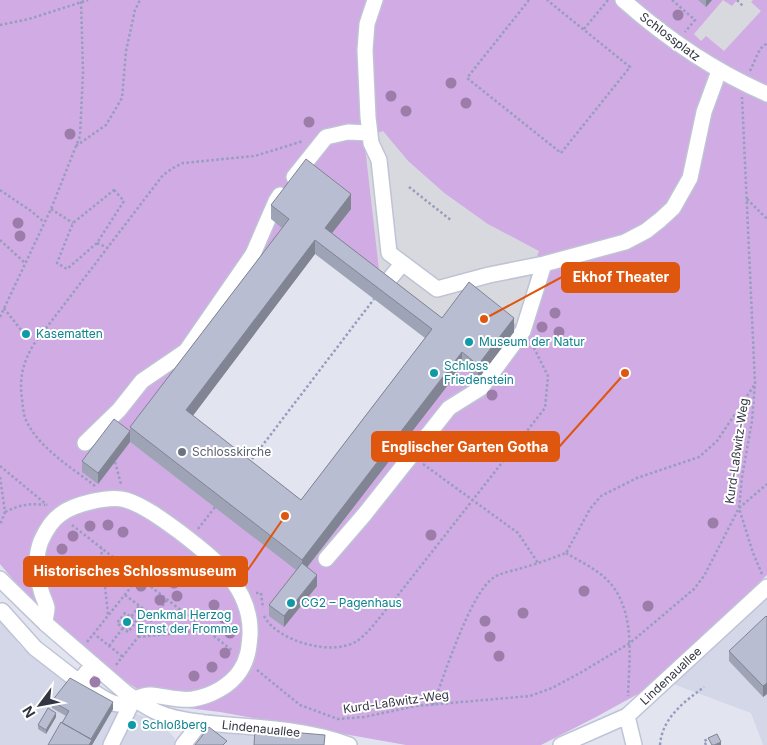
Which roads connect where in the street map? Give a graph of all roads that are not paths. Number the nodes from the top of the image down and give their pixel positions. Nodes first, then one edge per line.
1 (375, 0) edge
2 (623, 0) edge
3 (719, 71) junction
4 (767, 94) edge
5 (369, 132) junction
6 (402, 264) junction
7 (544, 264) junction
8 (383, 287) edge
9 (85, 443) dead end
10 (326, 559) dead end
11 (0, 579) edge
12 (765, 582) edge
13 (2, 612) dead end
14 (45, 623) junction
15 (93, 664) junction
16 (79, 682) junction
17 (134, 698) junction
18 (628, 716) junction
19 (201, 722) junction
20 (340, 743) edge
21 (111, 745) edge
22 (183, 745) edge
23 (562, 745) edge
24 (634, 745) edge

1 - 5 street
2 - 3 street, Schlossplatz
3 - 4 street, Schlossplatz
3 - 7 street
5 - 6 street
5 - 9 street
6 - 7 street
6 - 8 street
7 - 10 street
11 - 14 street, Lindenauallee
12 - 18 street, Lindenauallee
13 - 16 street
14 - 15 street, Lindenauallee
14 - 17 street
15 - 16 street
15 - 17 street, Lindenauallee
16 - 17 street
17 - 19 street, Lindenauallee
17 - 21 street
18 - 23 street, Lindenauallee
18 - 24 street
19 - 20 street, Lindenauallee
19 - 22 street

